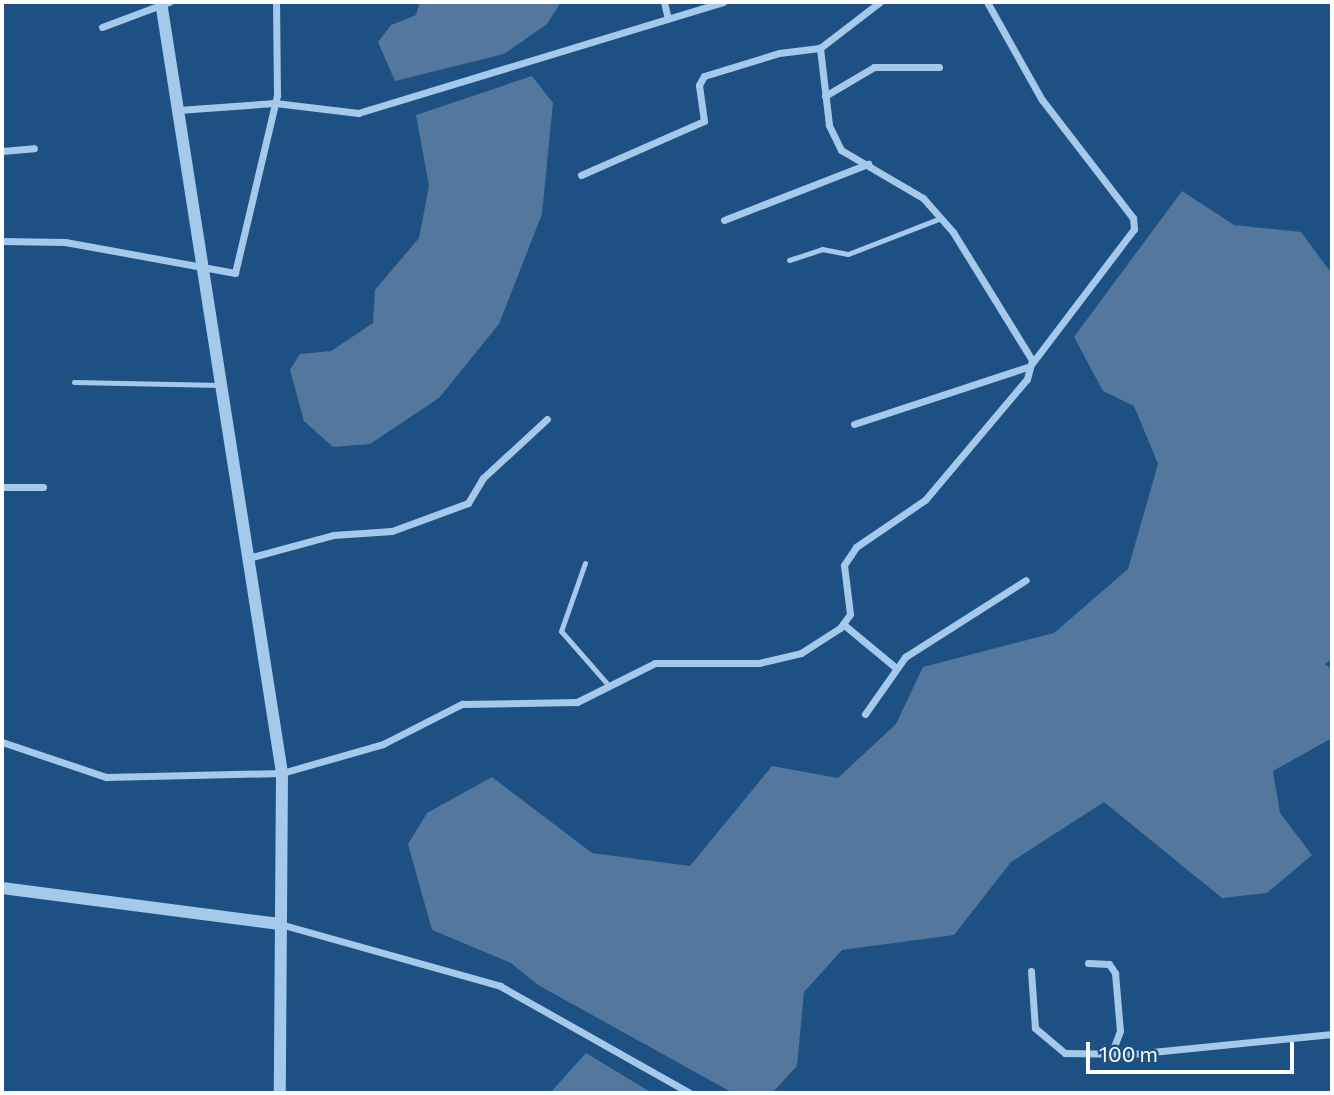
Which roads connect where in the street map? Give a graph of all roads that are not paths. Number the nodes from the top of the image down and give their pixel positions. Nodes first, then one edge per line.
1 (276, 2) edge
2 (664, 2) edge
3 (723, 2) edge
4 (880, 2) edge
5 (987, 2) edge
6 (164, 3) edge
7 (668, 19) junction
8 (103, 27) dead end
9 (820, 48) junction
10 (939, 67) dead end
11 (825, 96) junction
12 (275, 103) junction
13 (178, 110) junction
14 (34, 148) dead end
15 (2, 151) edge
16 (868, 164) junction
17 (581, 175) dead end
18 (941, 218) junction
19 (724, 220) dead end
20 (2, 241) edge
21 (789, 260) dead end
22 (203, 267) junction
23 (1030, 366) junction
24 (74, 382) dead end
25 (222, 385) junction
26 (547, 419) dead end
27 (855, 424) dead end
28 (2, 487) edge
29 (43, 487) dead end
30 (248, 558) junction
31 (585, 563) dead end
32 (1026, 580) dead end
33 (843, 624) junction
34 (895, 667) junction
35 (610, 687) junction
36 (865, 714) dead end
37 (2, 742) edge
38 (282, 773) junction
39 (2, 888) edge
40 (280, 924) junction
41 (1088, 963) dead end
42 (1031, 971) dead end
43 (1332, 1034) edge
44 (1111, 1055) junction
45 (280, 1093) edge
46 (690, 1093) edge

1 - 12 street
2 - 7 street
3 - 7 street
4 - 9 street
5 - 23 street
6 - 8 street
6 - 13 street
7 - 12 street
9 - 11 street
9 - 17 street
10 - 11 street
11 - 16 street
12 - 13 street
12 - 22 street
13 - 22 street
14 - 15 street
16 - 18 street
16 - 19 street
18 - 21 lane
18 - 23 street
20 - 22 street
22 - 25 street
23 - 27 street
23 - 33 street
24 - 25 lane
25 - 30 street
26 - 30 street
28 - 29 street
30 - 38 street
31 - 35 lane
32 - 34 street
33 - 34 street
33 - 35 street
34 - 36 street
35 - 38 street
37 - 38 street
38 - 40 street
39 - 40 street
40 - 45 street
40 - 46 street
41 - 44 street
42 - 44 street
43 - 44 street

